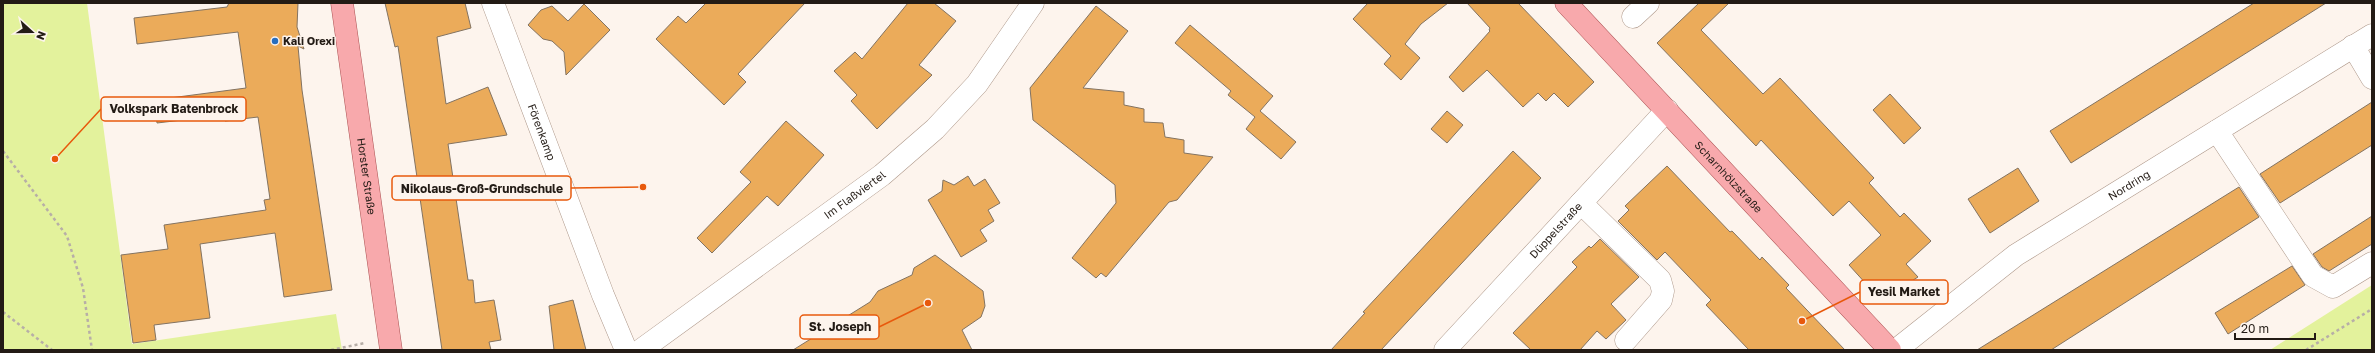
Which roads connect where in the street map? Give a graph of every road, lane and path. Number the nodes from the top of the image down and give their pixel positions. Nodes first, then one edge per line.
1 (342, 3) edge
2 (493, 3) edge
3 (1034, 3) edge
4 (1566, 3) edge
5 (2372, 35) edge
6 (2353, 46) junction
7 (2372, 78) edge
8 (1667, 110) junction
9 (2217, 131) junction
10 (3, 151) edge
11 (1581, 203) junction
12 (2372, 263) edge
13 (2372, 309) edge
14 (3, 312) edge
15 (1626, 340) dead end
16 (390, 344) edge
17 (52, 350) edge
18 (92, 350) edge
19 (331, 350) edge
20 (626, 350) edge
21 (641, 350) edge
22 (1444, 350) edge
23 (1890, 350) edge
24 (1896, 350) edge
25 (2306, 350) edge

1 - 16 main road, Horster Straße
2 - 20 street, Förenkamp
3 - 21 street, Im Flaßviertel
4 - 8 main road, Scharnhölzstraße
5 - 6 street, Nordring
6 - 7 street
6 - 9 street, Nordring
8 - 11 street, Düppelstraße
8 - 23 main road, Scharnhölzstraße
9 - 12 street
9 - 24 street, Nordring
10 - 18 path
11 - 15 street
11 - 22 street, Düppelstraße
13 - 25 path
14 - 17 path
16 - 19 path

